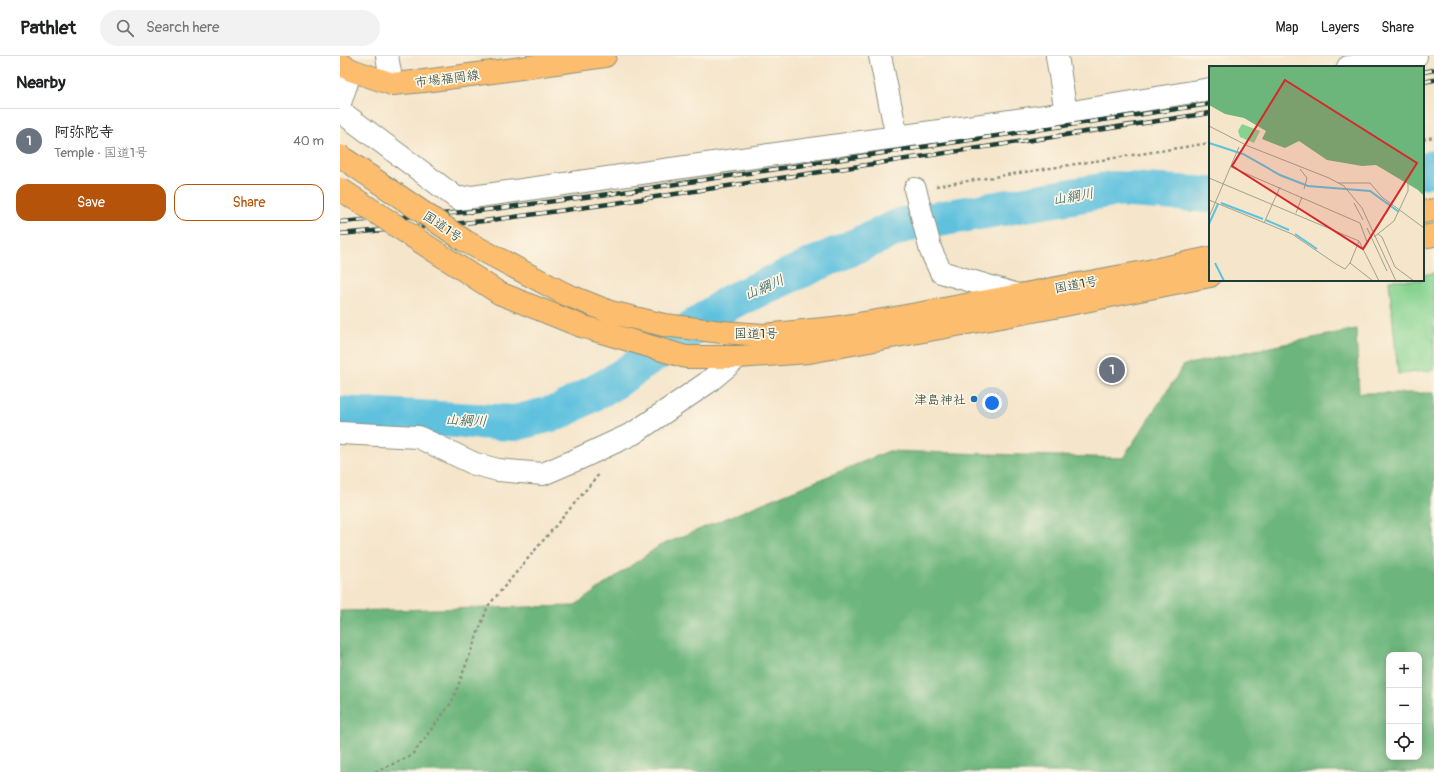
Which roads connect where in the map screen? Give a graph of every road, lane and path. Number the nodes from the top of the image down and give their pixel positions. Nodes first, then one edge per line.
1 (387, 56) edge
2 (605, 56) edge
3 (880, 56) edge
4 (1057, 56) edge
5 (1416, 56) edge
6 (1354, 66) edge
7 (346, 67) edge
8 (392, 84) junction
9 (1209, 89) edge
10 (340, 103) edge
11 (340, 111) edge
12 (1066, 113) junction
13 (897, 137) junction
14 (1434, 137) edge
15 (1424, 139) edge
16 (1209, 143) edge
17 (340, 156) edge
18 (340, 189) edge
19 (915, 189) joint
20 (1434, 210) edge
21 (1424, 212) edge
22 (1434, 235) edge
23 (1424, 236) edge
24 (1209, 258) edge
25 (1209, 276) edge
26 (1018, 295) junction
27 (738, 357) junction
28 (340, 433) edge
29 (604, 469) dead end
30 (375, 772) edge

1 - 8 street
2 - 8 main road, 市場福岡線
3 - 13 street
4 - 12 street
5 - 6 street
7 - 8 main road, 市場福岡線
7 - 10 street
9 - 12 street
11 - 13 street
12 - 13 street
14 - 15 path
16 - 19 path
17 - 26 main road, 国道1号, bridge
18 - 27 main road, 国道1号, bridge
19 - 26 street
20 - 21 main road
22 - 23 main road
24 - 26 main road, 国道1号
25 - 27 main road, 国道1号
27 - 28 street
29 - 30 path

